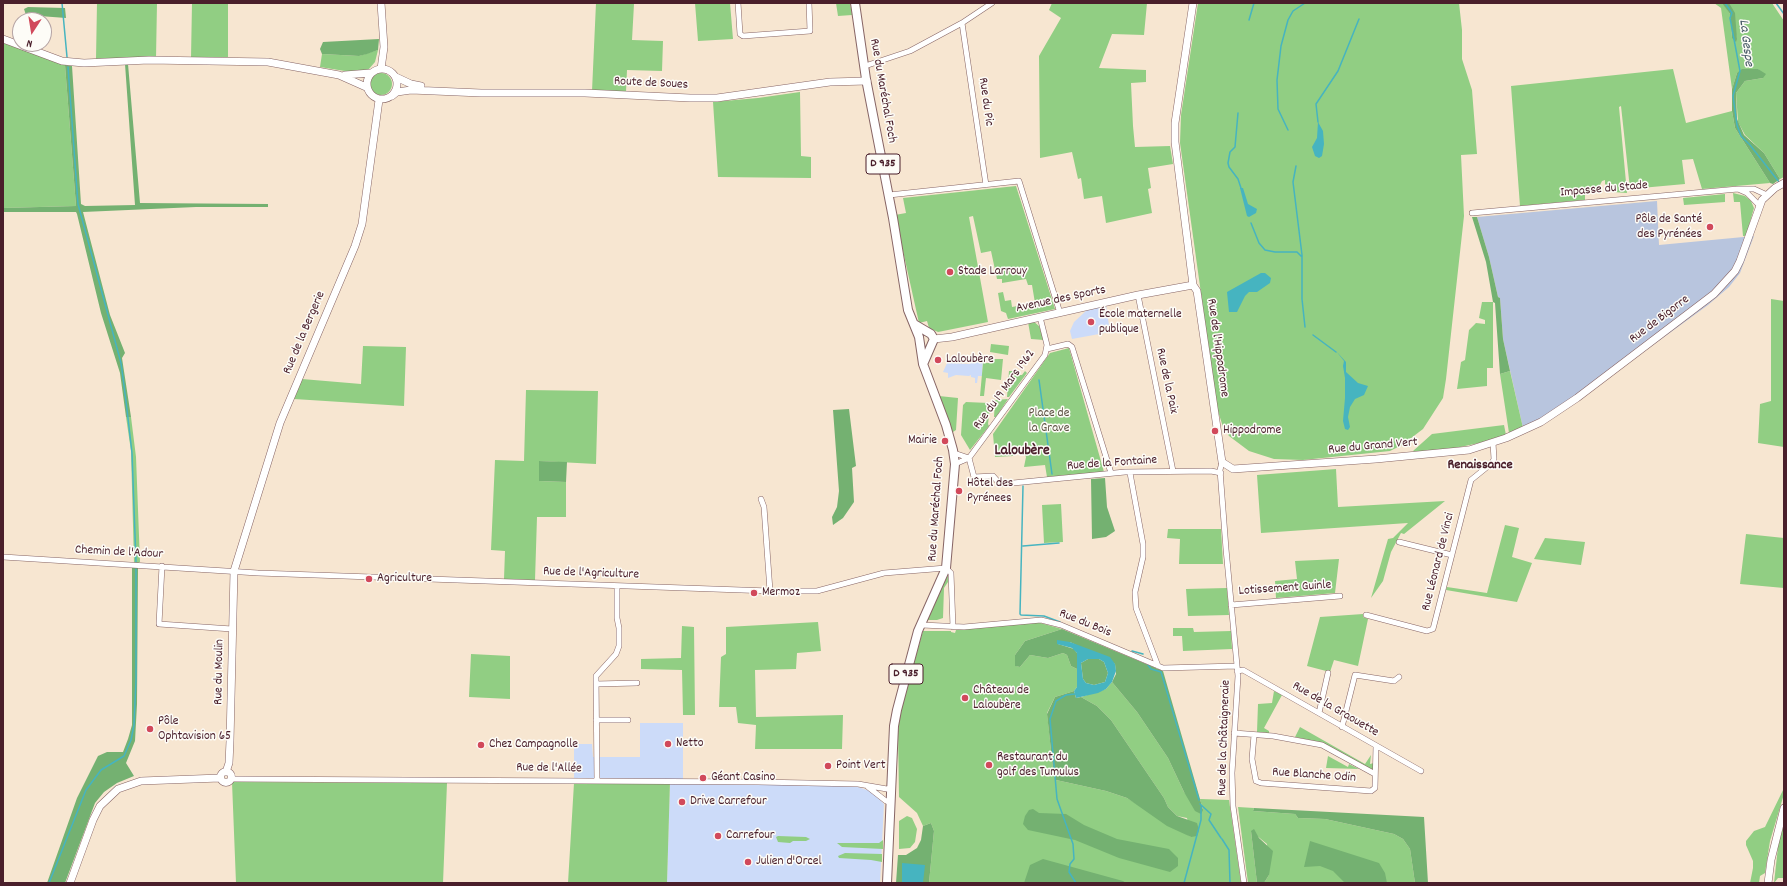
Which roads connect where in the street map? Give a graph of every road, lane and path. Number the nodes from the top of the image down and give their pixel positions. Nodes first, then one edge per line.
1 (381, 3) edge
2 (738, 3) edge
3 (809, 3) edge
4 (855, 3) edge
5 (992, 3) edge
6 (1193, 3) edge
7 (962, 23) junction
8 (3, 39) edge
9 (865, 66) junction
10 (381, 69) junction
11 (370, 74) junction
12 (339, 75) junction
13 (396, 77) junction
14 (867, 81) junction
15 (366, 87) junction
16 (433, 90) junction
17 (392, 96) junction
18 (380, 100) junction
19 (1784, 183) edge
20 (986, 185) junction
21 (1738, 189) junction
22 (1767, 194) junction
23 (889, 195) junction
24 (1759, 205) junction
25 (1472, 214) dead end
26 (1193, 285) junction
27 (1138, 295) junction
28 (1060, 313) junction
29 (1040, 317) junction
30 (922, 338) junction
31 (932, 342) junction
32 (1047, 349) junction
33 (923, 364) junction
34 (1517, 433) joint
35 (1493, 443) junction
36 (954, 454) junction
37 (969, 458) junction
38 (1222, 462) junction
39 (955, 464) junction
40 (1228, 468) junction
41 (1173, 471) junction
42 (1111, 473) junction
43 (1130, 473) junction
44 (1221, 473) junction
45 (761, 499) dead end
46 (1399, 542) dead end
47 (1452, 555) junction
48 (3, 557) edge
49 (162, 566) junction
50 (946, 568) junction
51 (234, 571) junction
52 (617, 586) junction
53 (770, 591) junction
54 (1340, 596) dead end
55 (1231, 605) junction
56 (1366, 615) dead end
57 (922, 625) junction
58 (953, 627) junction
59 (232, 629) junction
60 (1158, 666) junction
61 (1237, 668) junction
62 (1328, 673) dead end
63 (1399, 677) dead end
64 (637, 683) dead end
65 (596, 684) junction
66 (1319, 713) junction
67 (596, 720) junction
68 (628, 720) dead end
69 (1342, 727) junction
70 (1234, 733) junction
71 (1254, 734) junction
72 (1376, 746) junction
73 (1421, 771) dead end
74 (226, 772) junction
75 (1375, 774) junction
76 (220, 778) junction
77 (231, 779) junction
78 (597, 781) junction
79 (866, 785) junction
80 (892, 787) junction
81 (879, 788) junction
82 (891, 800) junction
83 (1784, 808) edge
84 (70, 883) edge
85 (887, 883) edge
86 (1244, 883) edge
87 (1768, 883) edge

1 - 10 main road
2 - 3 street
4 - 9 main road, Rue du Maréchal Foch / D 935
5 - 7 street
6 - 26 main road, Rue de l'Hippodrome
7 - 9 street
7 - 20 street, Rue du Pic
8 - 12 main road
9 - 14 main road, Rue du Maréchal Foch / D 935
10 - 11 main road
10 - 13 main road
11 - 12 main road
11 - 15 main road
12 - 15 main road
13 - 16 main road, Route de Soues
13 - 17 main road
14 - 16 main road, Route de Soues
14 - 23 main road, Rue du Maréchal Foch / D 935
15 - 18 main road
16 - 17 main road, Route de Soues
17 - 18 main road
18 - 51 main road, Rue de la Bergerie
19 - 22 main road, Rue de Bigorre
20 - 23 street
20 - 28 street
21 - 22 street, Impasse du Stade
21 - 24 street
21 - 25 street, Impasse du Stade
22 - 24 main road, Rue de Bigorre
23 - 30 main road, Rue du Maréchal Foch / D 935
24 - 34 main road, Rue de Bigorre
26 - 27 main road, Avenue des Sports
26 - 38 main road, Rue de l'Hippodrome
27 - 28 main road, Avenue des Sports
27 - 41 street, Rue de la Paix
28 - 29 main road, Avenue des Sports
29 - 31 main road, Avenue des Sports
29 - 32 street, Rue du 19 Mars 1962
30 - 31 main road, Rue du Maréchal Foch
30 - 31 main road
30 - 33 main road, Rue du Maréchal Foch
31 - 33 main road
32 - 37 street, Rue du 19 Mars 1962
32 - 42 street
33 - 36 main road, Rue du Maréchal Foch / D 935
34 - 35 main road, Rue du Grand Vert
35 - 40 main road, Rue du Grand Vert
35 - 47 street, Rue Léonard de Vinci
36 - 37 street
36 - 39 main road, Rue du Maréchal Foch / D 935
37 - 39 street
37 - 42 street, Rue de la Fontaine
38 - 40 main road
38 - 44 street, Rue de l'Hippodrome
39 - 50 main road, Rue du Maréchal Foch / D 935
40 - 44 street
41 - 43 street, Rue de la Fontaine
41 - 44 street, Rue de la Fontaine
42 - 43 street, Rue de la Fontaine
43 - 60 street
44 - 55 street, Rue de l'Hippodrome
45 - 53 street
46 - 47 street
47 - 56 street, Rue Léonard de Vinci
48 - 49 street, Chemin de l'Adour
49 - 51 street, Chemin de l'Adour
49 - 59 street
50 - 53 street, Rue de l'Agriculture
50 - 57 main road, Rue du Maréchal Foch / D 935
50 - 58 street
51 - 52 street, Rue de l'Agriculture
51 - 59 main road, Rue du Moulin
52 - 53 street, Rue de l'Agriculture
52 - 65 street
54 - 55 street, Lotissement Guinle
55 - 61 street, Rue de l'Hippodrome
57 - 58 street, Rue du Bois
57 - 80 main road, Rue du Maréchal Foch / D 935
58 - 60 street, Rue du Bois
59 - 74 main road, Rue du Moulin
60 - 61 street, Rue du Bois
61 - 66 street, Rue de la Graouette
61 - 70 street, Rue de la Châtaigneraie
62 - 66 street
63 - 69 street
64 - 65 street
65 - 67 street
66 - 69 street, Rue de la Graouette
67 - 68 street
67 - 78 street
69 - 72 street, Rue de la Graouette
70 - 71 street
70 - 86 street, Rue de la Châtaigneraie
71 - 75 street
71 - 75 street, Rue Blanche Odin
72 - 73 street, Rue de la Graouette
72 - 75 street, Rue Blanche Odin
74 - 76 main road
74 - 77 main road
76 - 77 main road
76 - 84 main road
77 - 78 street, Rue de l'Allée
78 - 79 street, Rue de l'Allée
79 - 81 street, Rue de l'Allée
79 - 82 street
80 - 81 street, Rue de l'Allée
80 - 82 main road, Rue du Maréchal Foch / D 935
81 - 82 street, Rue de l'Allée
82 - 85 main road, D 935
83 - 87 main road

